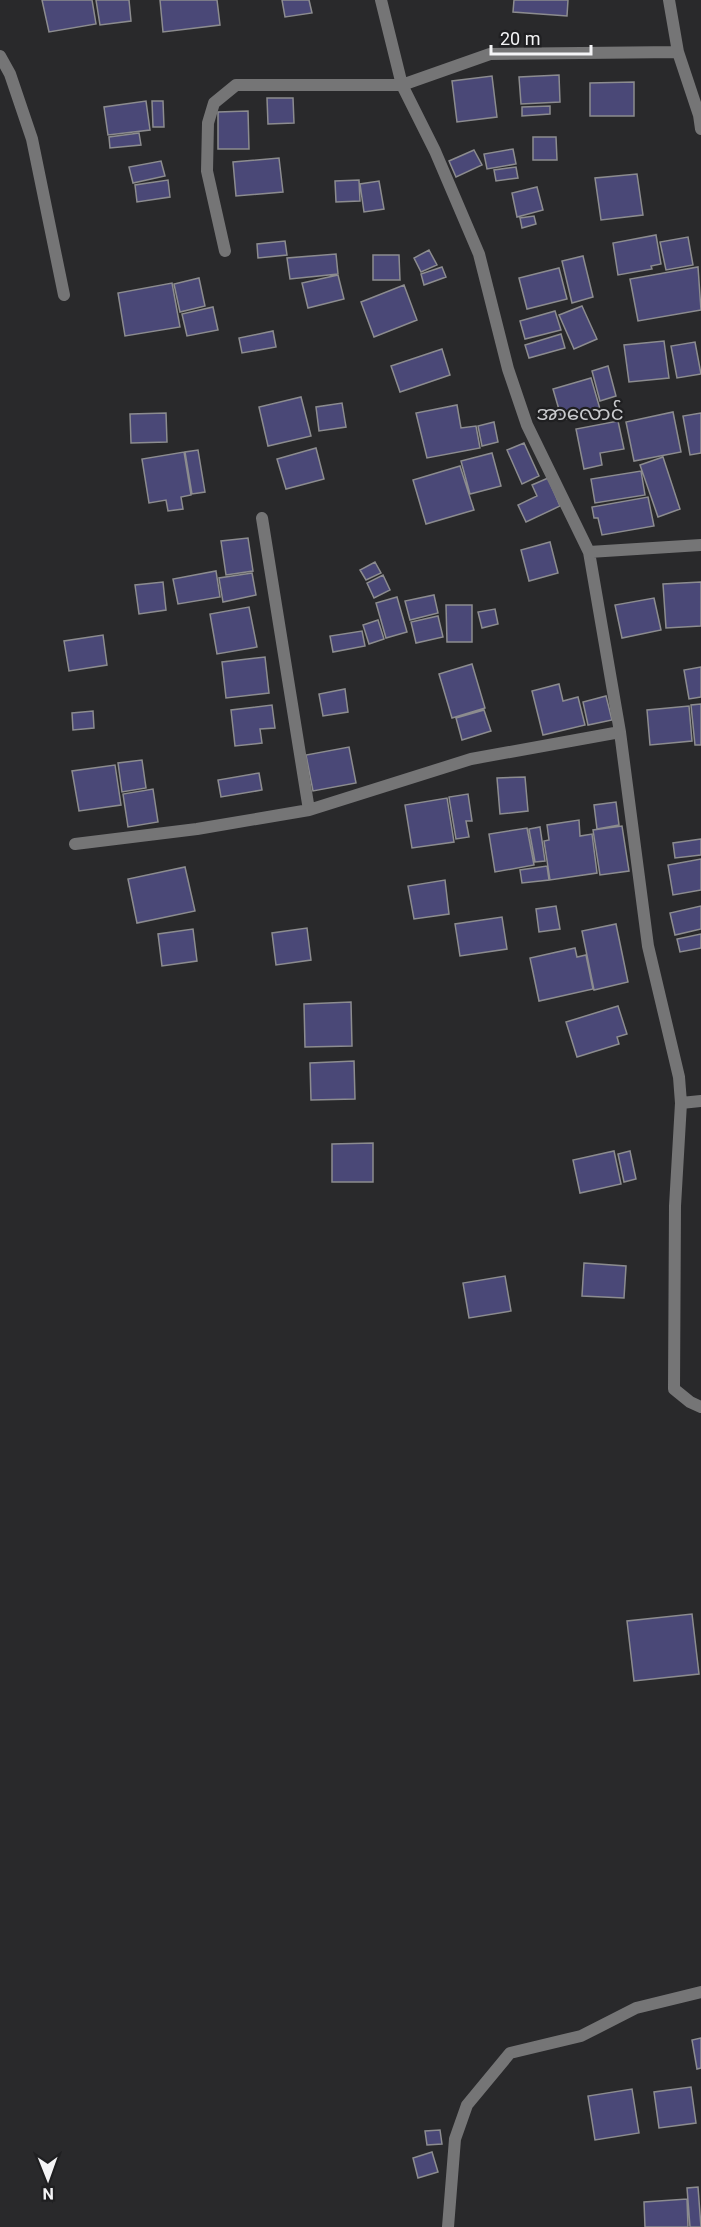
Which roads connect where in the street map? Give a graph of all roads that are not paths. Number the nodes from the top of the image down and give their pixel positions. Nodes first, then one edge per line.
1 (381, 0) edge
2 (669, 0) edge
3 (678, 51) junction
4 (0, 56) edge
5 (402, 85) junction
6 (701, 129) edge
7 (225, 250) dead end
8 (64, 295) dead end
9 (262, 518) dead end
10 (701, 545) edge
11 (588, 552) junction
12 (620, 732) junction
13 (309, 810) junction
14 (75, 844) dead end
15 (701, 1101) edge
16 (681, 1103) junction
17 (701, 1407) edge
18 (701, 1992) edge
19 (448, 2227) edge

1 - 5 street
2 - 3 street
3 - 5 street
3 - 6 street
4 - 8 street
5 - 7 street
5 - 11 street
9 - 13 street
10 - 11 street
11 - 12 street
12 - 13 street
12 - 16 street
13 - 14 street
15 - 16 street
16 - 17 street
18 - 19 street

